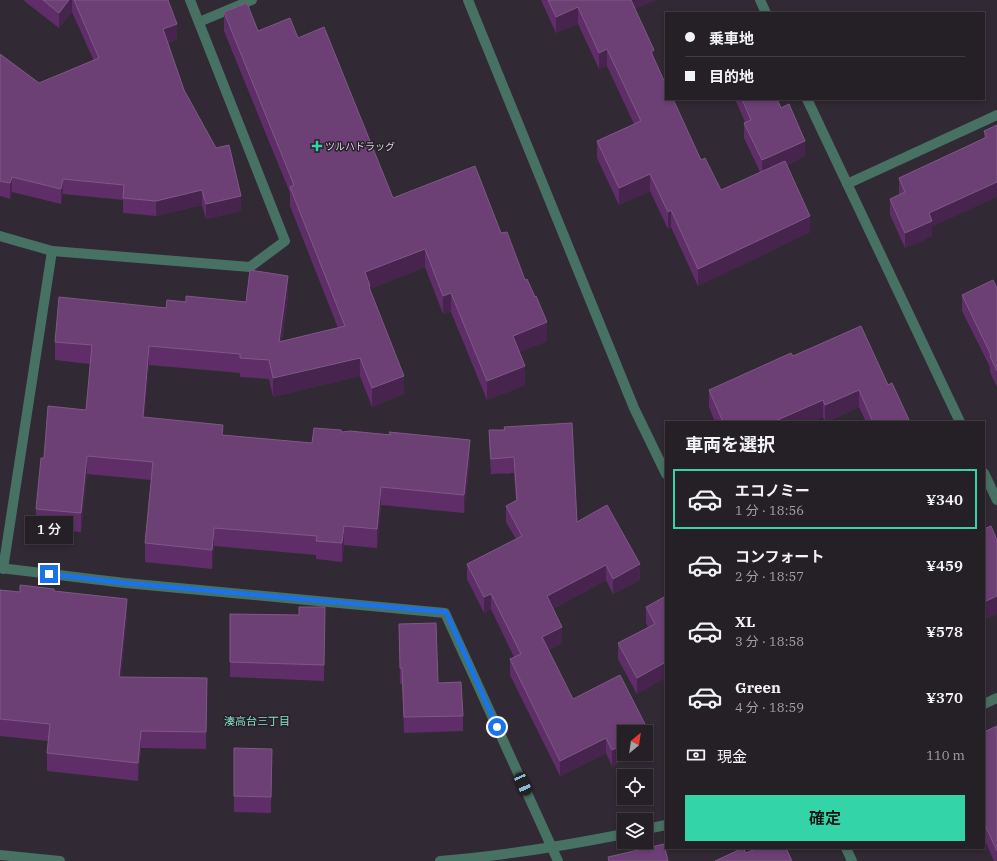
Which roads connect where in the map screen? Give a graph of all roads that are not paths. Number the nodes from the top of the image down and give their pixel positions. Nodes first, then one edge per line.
1 (190, 0) edge
2 (252, 0) edge
3 (468, 0) edge
4 (760, 0) edge
5 (766, 12) edge
6 (199, 22) junction
7 (807, 100) edge
8 (997, 116) edge
9 (847, 184) junction
10 (0, 236) edge
11 (52, 251) junction
12 (960, 421) edge
13 (665, 472) edge
14 (985, 475) edge
15 (997, 500) edge
16 (2, 569) edge
17 (997, 698) edge
18 (985, 704) edge
19 (665, 825) edge
20 (653, 828) edge
21 (617, 835) edge
22 (552, 848) junction
23 (846, 849) edge
24 (0, 855) edge
25 (60, 861) edge
26 (440, 861) edge
27 (558, 861) edge
28 (852, 861) edge

1 - 6 street
2 - 6 street
3 - 13 street
4 - 5 street
6 - 11 street
7 - 9 street
8 - 9 street
9 - 12 street
10 - 11 street
11 - 16 street
14 - 15 street
16 - 22 street
17 - 18 street
19 - 20 street
21 - 22 street
22 - 26 street
22 - 27 street
23 - 28 street
24 - 25 street

